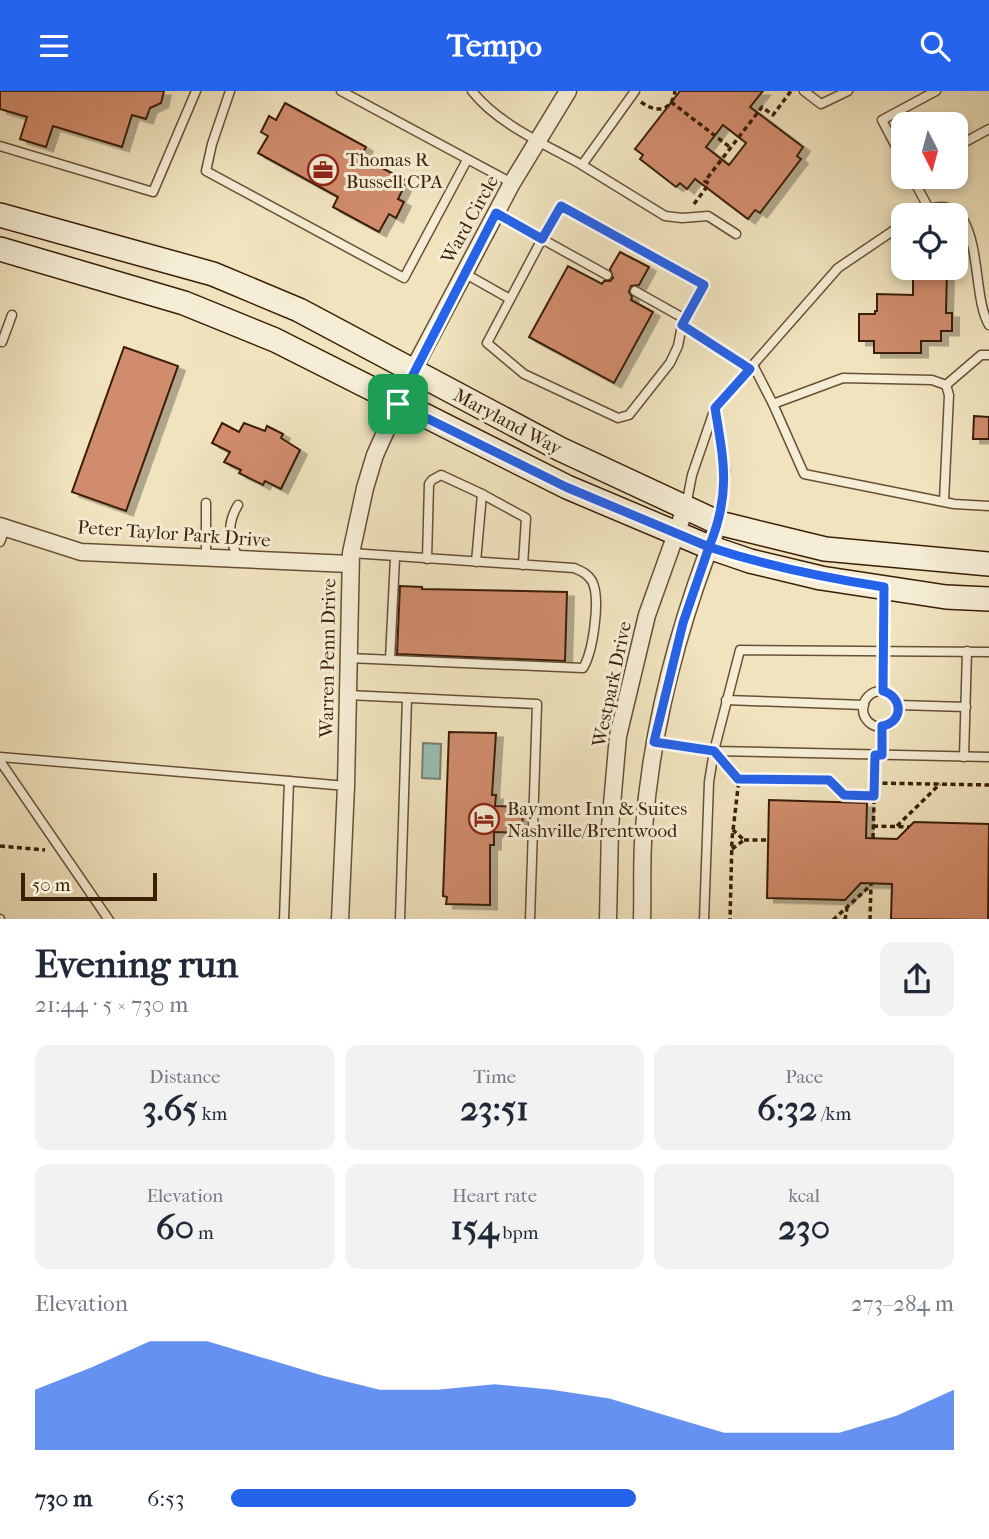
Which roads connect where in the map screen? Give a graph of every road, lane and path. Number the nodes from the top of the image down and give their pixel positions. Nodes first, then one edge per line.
1 (196, 91) edge
2 (230, 91) edge
3 (341, 91) edge
4 (472, 91) edge
5 (568, 91) edge
6 (675, 91) edge
7 (790, 91) edge
8 (804, 91) edge
9 (848, 91) edge
10 (936, 91) edge
11 (633, 93) edge
12 (671, 102) junction
13 (897, 112) edge
14 (891, 115) edge
15 (989, 129) edge
16 (891, 137) edge
17 (538, 139) junction
18 (968, 140) edge
19 (0, 146) edge
20 (731, 148) junction
21 (467, 160) junction
22 (582, 166) junction
23 (512, 184) junction
24 (496, 213) junction
25 (0, 215) edge
26 (684, 218) junction
27 (968, 226) edge
28 (891, 232) edge
29 (736, 234) dead end
30 (542, 239) junction
31 (0, 249) edge
32 (464, 273) junction
33 (607, 275) dead end
34 (635, 291) dead end
35 (510, 299) junction
36 (12, 315) dead end
37 (684, 322) junction
38 (989, 325) edge
39 (2, 342) dead end
40 (989, 355) edge
41 (751, 367) junction
42 (413, 370) junction
43 (946, 385) junction
44 (398, 404) junction
45 (773, 404) junction
46 (715, 408) junction
47 (482, 494) junction
48 (944, 501) junction
49 (206, 503) dead end
50 (238, 505) dead end
51 (686, 506) junction
52 (989, 506) edge
53 (719, 523) junction
54 (2, 532) edge
55 (677, 532) junction
56 (709, 547) junction
57 (206, 558) junction
58 (395, 558) junction
59 (239, 559) junction
60 (350, 559) junction
61 (427, 559) junction
62 (476, 562) junction
63 (989, 564) edge
64 (523, 565) junction
65 (884, 587) junction
66 (989, 599) edge
67 (883, 651) junction
68 (967, 651) junction
69 (989, 652) edge
70 (348, 658) junction
71 (390, 659) junction
72 (883, 691) junction
73 (348, 695) junction
74 (407, 698) junction
75 (726, 700) junction
76 (864, 705) junction
77 (899, 705) junction
78 (966, 707) junction
79 (882, 726) junction
80 (654, 742) junction
81 (714, 751) junction
82 (878, 755) junction
83 (964, 757) junction
84 (989, 757) edge
85 (0, 759) edge
86 (738, 779) junction
87 (289, 781) junction
88 (874, 783) junction
89 (940, 784) junction
90 (989, 785) edge
91 (346, 786) junction
92 (874, 796) junction
93 (873, 826) junction
94 (897, 826) junction
95 (909, 827) dead end
96 (733, 831) junction
97 (873, 838) dead end
98 (768, 839) dead end
99 (744, 840) junction
100 (0, 846) edge
101 (37, 849) dead end
102 (732, 849) junction
103 (847, 907) junction
104 (109, 919) edge
105 (284, 919) edge
106 (340, 919) edge
107 (400, 919) edge
108 (530, 919) edge
109 (608, 919) edge
110 (642, 919) edge
111 (704, 919) edge
112 (730, 919) edge
113 (833, 919) edge
114 (845, 919) edge
115 (870, 919) edge

1 - 19 lane
2 - 21 lane
3 - 21 lane
4 - 17 lane
5 - 17 street, Ward Circle
6 - 12 path
7 - 20 path
8 - 9 lane
10 - 13 lane
11 - 12 path
11 - 22 lane
12 - 20 path
14 - 16 lane
15 - 18 lane
17 - 22 lane
17 - 23 street, Ward Circle
20 - 26 path
21 - 23 lane
22 - 26 lane
23 - 24 street, Ward Circle
24 - 30 lane
24 - 32 street, Ward Circle
25 - 42 main road, Maryland Way
26 - 29 lane
27 - 38 lane
28 - 41 lane
30 - 33 lane
30 - 35 lane
30 - 37 lane
31 - 44 main road, Maryland Way
32 - 35 lane
32 - 42 street, Ward Circle
34 - 37 lane
35 - 37 lane
36 - 39 lane
37 - 41 lane
40 - 43 lane
41 - 45 lane
41 - 46 lane
42 - 44 main road
42 - 51 main road, Maryland Way
43 - 45 lane
43 - 48 lane
44 - 55 main road, Maryland Way
44 - 60 street, Warren Penn Drive
45 - 48 lane
46 - 51 lane
46 - 53 lane
47 - 61 lane
47 - 62 lane
47 - 64 lane
48 - 52 lane
49 - 57 lane
50 - 59 lane
51 - 53 main road, Maryland Way
51 - 55 street, Westpark Drive
53 - 56 street
53 - 63 main road, Maryland Way
54 - 57 street, Peter Taylor Park Drive
55 - 56 main road, Maryland Way
55 - 109 street, Westpark Drive
56 - 65 main road, Maryland Way
56 - 80 street
57 - 59 street, Peter Taylor Park Drive
58 - 60 lane
58 - 61 lane
58 - 71 lane
59 - 60 street, Peter Taylor Park Drive
60 - 70 street, Warren Penn Drive
61 - 62 lane
62 - 64 lane
64 - 71 lane
65 - 66 main road, Maryland Way
65 - 67 lane
67 - 68 lane
67 - 72 lane
67 - 75 lane
68 - 69 lane
68 - 78 lane
70 - 71 lane
70 - 73 street, Warren Penn Drive
72 - 76 lane
72 - 77 lane
73 - 74 lane
73 - 91 street, Warren Penn Drive
74 - 107 lane
74 - 108 lane
75 - 76 lane
75 - 81 lane
76 - 79 lane
77 - 78 lane
77 - 79 lane
78 - 83 lane
79 - 82 lane
80 - 81 lane
80 - 110 street
81 - 82 lane
81 - 86 path
81 - 111 lane
82 - 83 lane
82 - 88 path
83 - 84 lane
85 - 87 lane
85 - 104 lane
86 - 92 path
86 - 96 path
87 - 91 lane
87 - 105 lane
88 - 89 path
88 - 92 path
89 - 90 path
89 - 94 path
91 - 106 street, Warren Penn Drive
92 - 93 path
93 - 94 path
93 - 97 path
94 - 95 path
96 - 99 path
96 - 102 path
98 - 99 path
99 - 102 path
100 - 101 path
102 - 112 path
103 - 113 path
103 - 114 path
103 - 115 path

